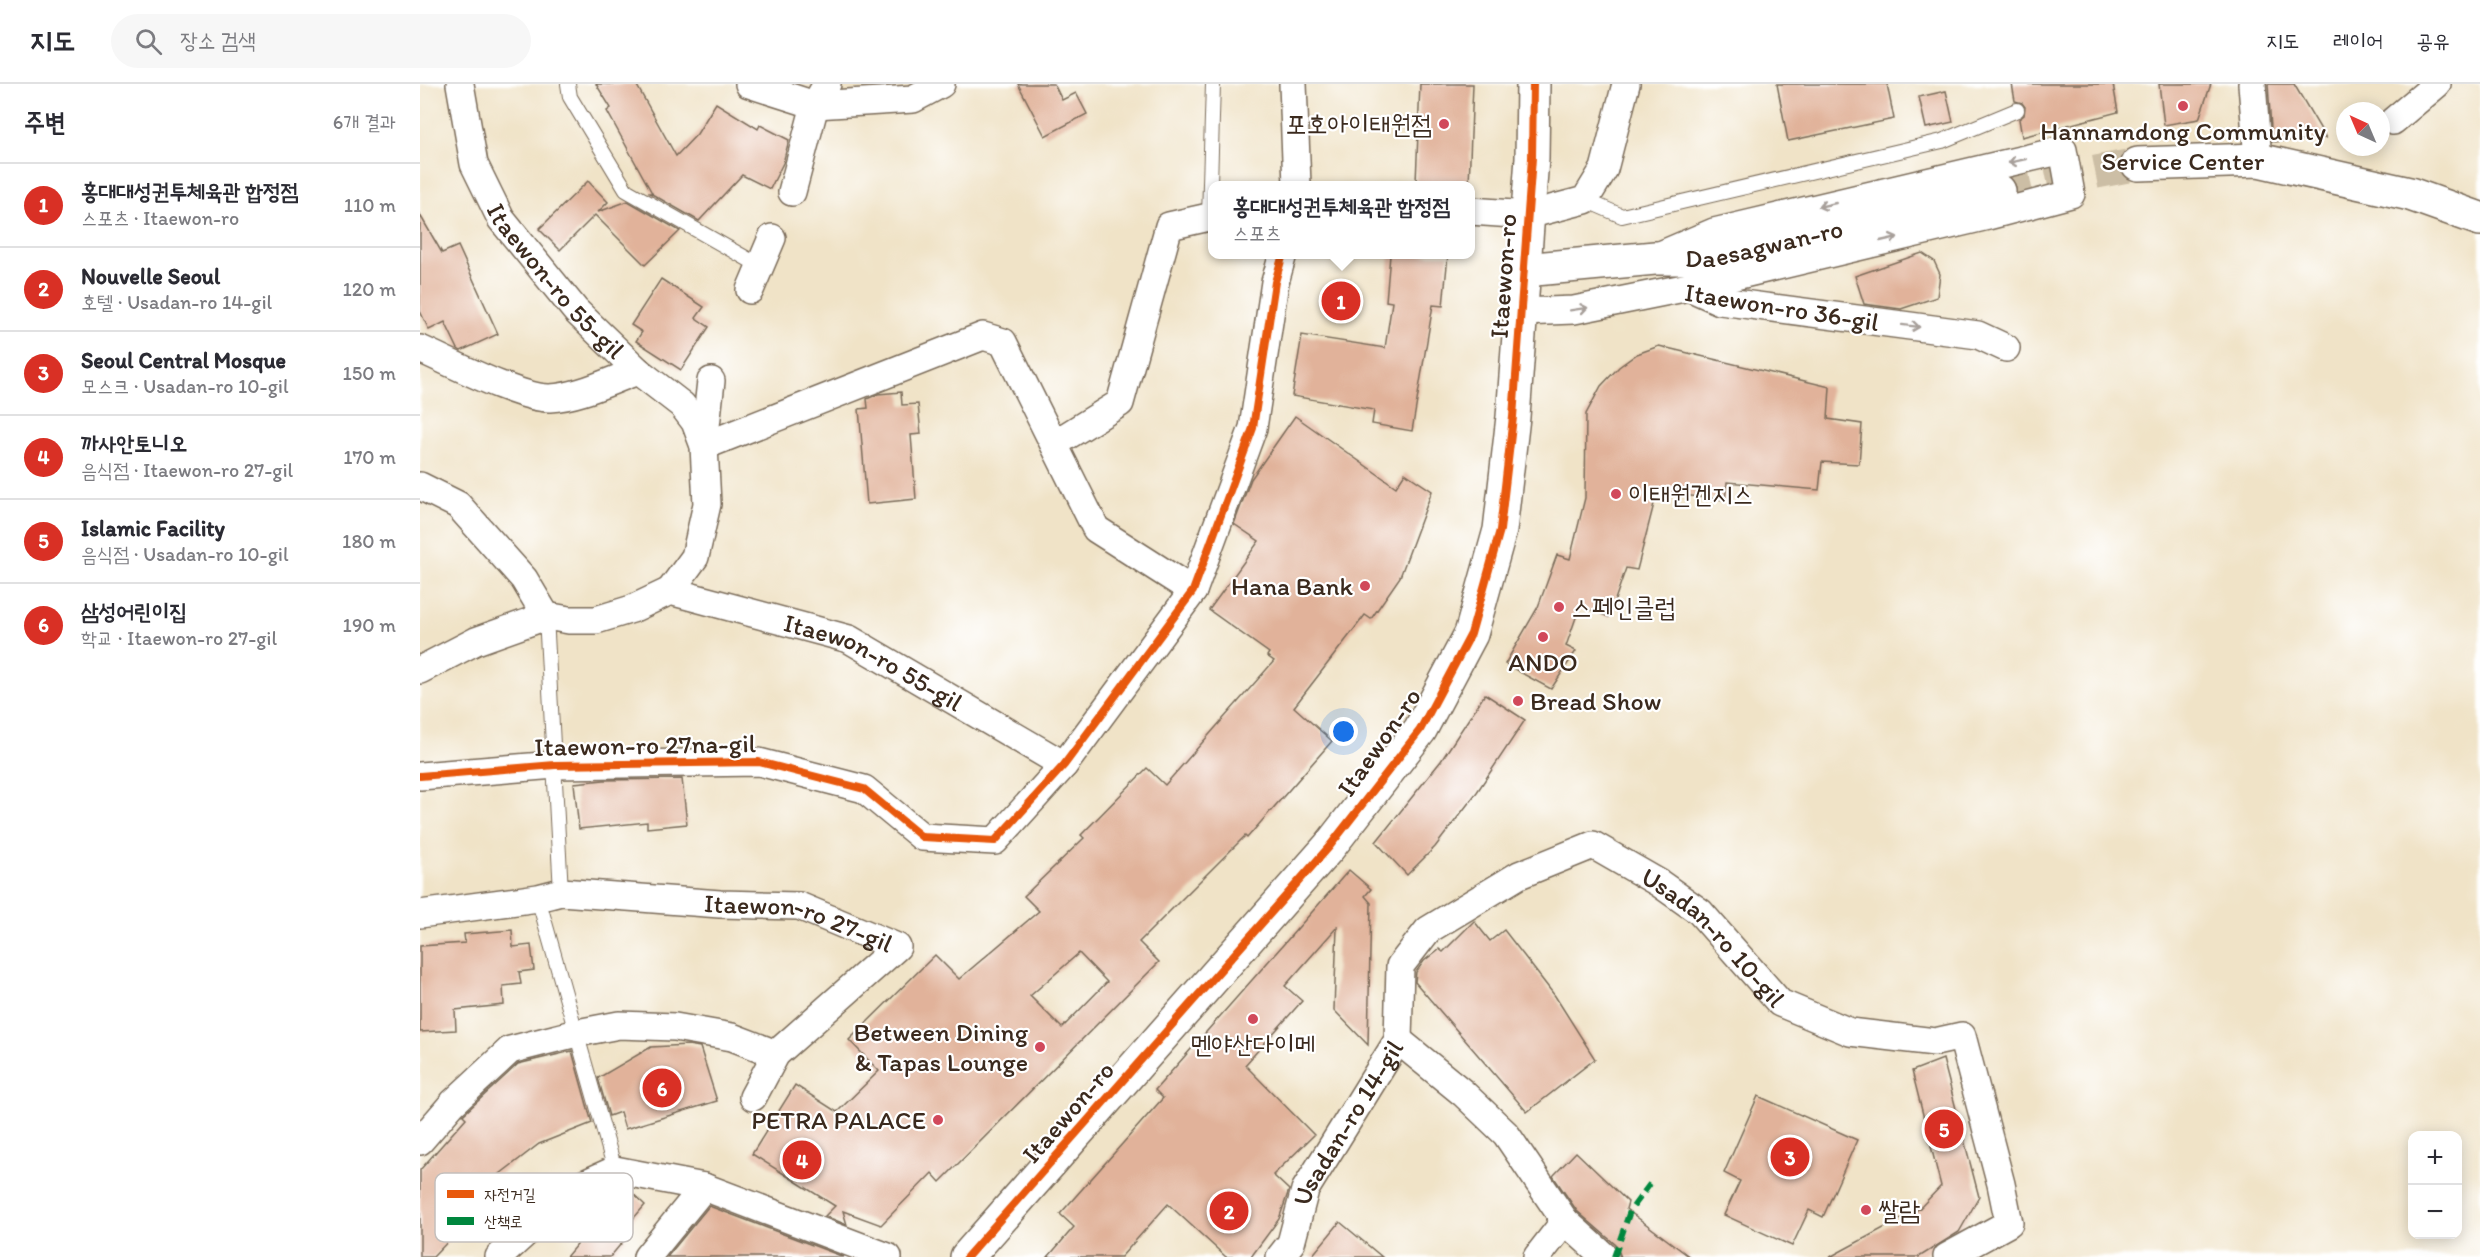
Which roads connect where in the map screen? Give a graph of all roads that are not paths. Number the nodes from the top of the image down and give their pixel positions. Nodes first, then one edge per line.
1 (460, 84) edge
2 (568, 84) edge
3 (749, 84) edge
4 (941, 84) edge
5 (1213, 84) edge
6 (1293, 84) edge
7 (1533, 84) edge
8 (1626, 84) edge
9 (2252, 84) edge
10 (2438, 84) edge
11 (821, 94) edge
12 (2017, 110) dead end
13 (2393, 121) dead end
14 (2258, 160) junction
15 (2138, 164) tunnel mouth
16 (1210, 181) edge
17 (1297, 181) edge
18 (2000, 191) tunnel mouth
19 (792, 192) dead end
20 (1585, 200) junction
21 (1475, 211) edge
22 (1528, 215) junction
23 (1208, 217) edge
24 (2480, 219) edge
25 (772, 237) dead end
26 (1655, 258) junction
27 (1281, 259) edge
28 (760, 266) junction
29 (1524, 270) junction
30 (1689, 287) junction
31 (750, 290) dead end
32 (1521, 312) junction
33 (2006, 348) dead end
34 (420, 349) edge
35 (638, 370) junction
36 (711, 381) dead end
37 (1054, 444) junction
38 (704, 446) junction
39 (420, 486) edge
40 (670, 591) junction
41 (1193, 591) junction
42 (546, 616) junction
43 (420, 670) edge
44 (555, 765) junction
45 (1065, 765) junction
46 (420, 776) edge
47 (1593, 845) joint
48 (550, 895) junction
49 (420, 915) edge
50 (577, 1033) junction
51 (1398, 1040) junction
52 (776, 1054) junction
53 (753, 1097) dead end
54 (420, 1141) edge
55 (615, 1170) junction
56 (608, 1173) edge
57 (631, 1173) edge
58 (633, 1173) edge
59 (704, 1187) junction
60 (1565, 1221) junction
61 (516, 1242) edge
62 (499, 1257) edge
63 (647, 1257) edge
64 (888, 1257) edge
65 (967, 1257) edge
66 (1280, 1257) edge
67 (1537, 1257) edge
68 (1605, 1257) edge
69 (1947, 1257) edge

1 - 35 street, Itaewon-ro 55-gil
2 - 28 lane
3 - 11 street
4 - 11 street
5 - 16 lane
6 - 17 street
7 - 22 main road, Itaewon-ro
8 - 20 street
9 - 14 street
10 - 13 street
11 - 19 street
12 - 20 lane
14 - 15 main road
14 - 24 main road
18 - 26 main road, Daesagwan-ro
20 - 22 street
21 - 22 street, Itaewon-ro
22 - 29 main road, Itaewon-ro
23 - 37 street
25 - 28 street
26 - 29 main road, Daesagwan-ro
30 -> 26 street
27 - 41 street
28 - 31 street
29 - 32 main road, Itaewon-ro
32 -> 30 street, Itaewon-ro 36-gil
30 -> 33 street, Itaewon-ro 36-gil
32 - 65 main road, Itaewon-ro
34 - 35 street
35 - 38 street, Itaewon-ro 55-gil
36 - 38 street
37 - 38 street
37 - 41 street
38 - 40 street, Itaewon-ro 55-gil
39 - 42 street
40 - 42 street, Itaewon-ro 55-gil
40 - 45 street, Itaewon-ro 55-gil
41 - 45 street
42 - 43 street, Itaewon-ro 55-gil
42 - 44 lane
44 - 45 street, Itaewon-ro 27na-gil
44 - 46 street, Itaewon-ro 27na-gil
44 - 48 lane
47 - 51 street, Usadan-ro 14-gil
47 - 69 street, Usadan-ro 10-gil
48 - 49 street, Itaewon-ro 27-gil
48 - 50 lane
48 - 52 street, Itaewon-ro 27-gil
50 - 52 street
50 - 54 street
50 - 55 lane
51 - 60 street
51 - 66 street, Usadan-ro 14-gil
52 - 53 street, Itaewon-ro 27-gil
55 - 56 street
55 - 57 street
58 - 59 street
59 - 63 street
59 - 64 street
60 - 67 street
60 - 68 street
61 - 62 street

